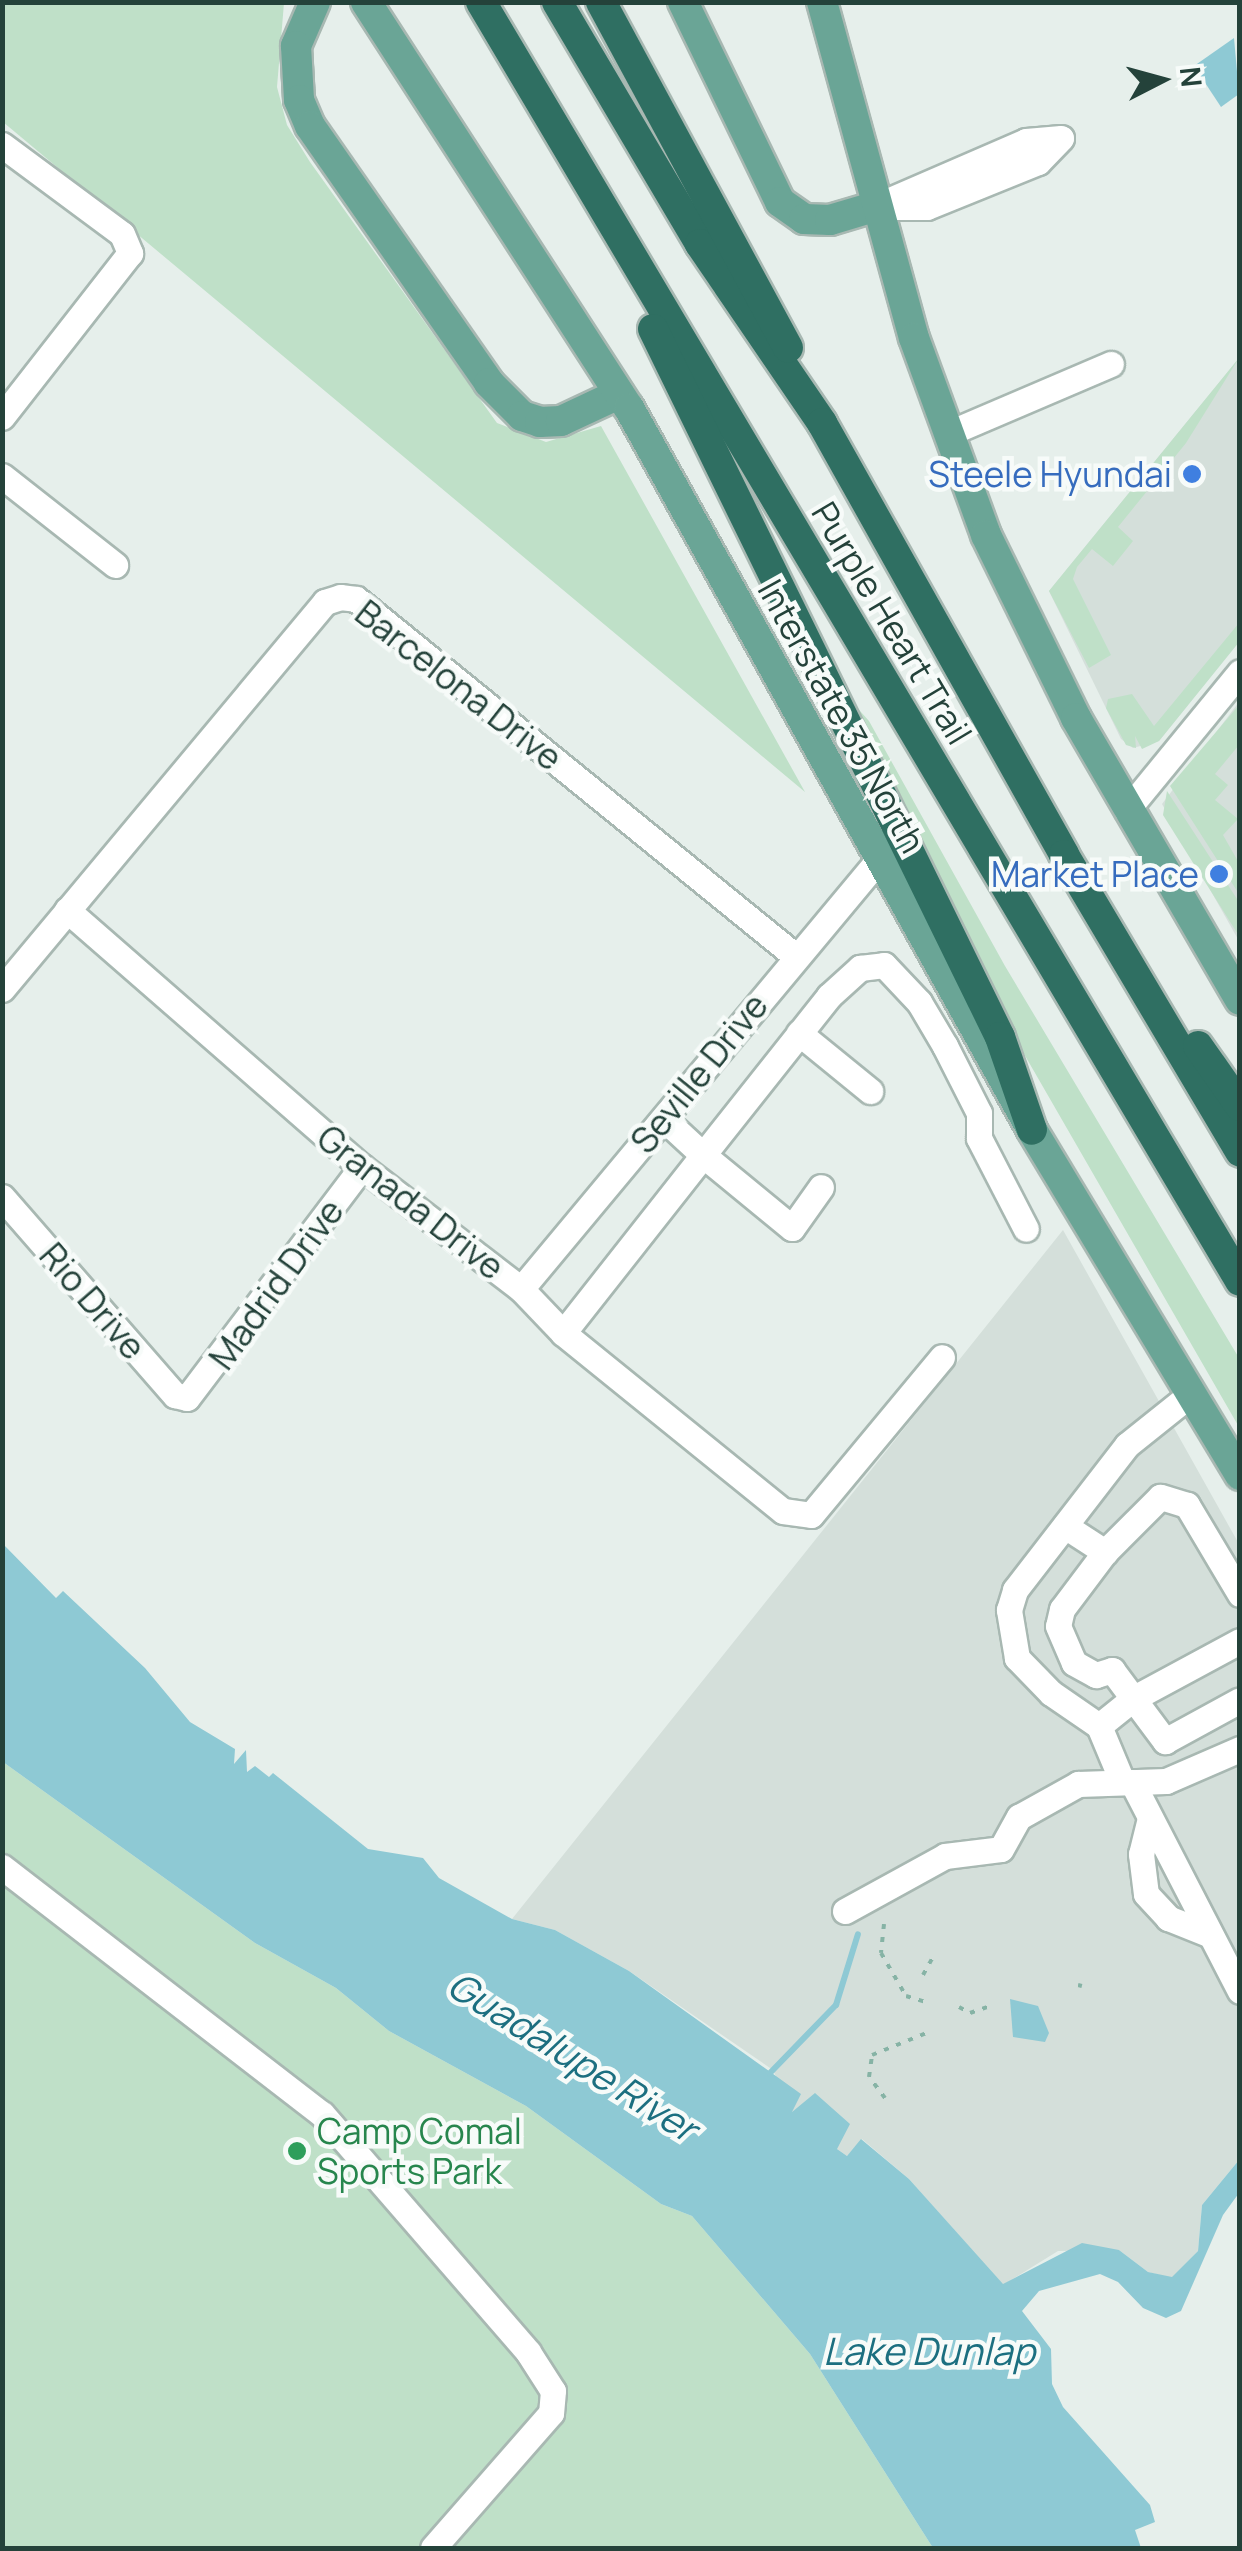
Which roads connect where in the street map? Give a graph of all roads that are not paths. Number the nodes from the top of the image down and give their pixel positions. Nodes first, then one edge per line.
1 (315, 2) edge
2 (366, 2) edge
3 (481, 2) edge
4 (557, 2) edge
5 (683, 2) edge
6 (822, 2) edge
7 (604, 9) edge
8 (2, 144) edge
9 (584, 176) junction
10 (874, 208) junction
11 (1111, 364) dead end
12 (619, 394) junction
13 (2, 417) edge
14 (822, 423) junction
15 (948, 434) junction
16 (2, 476) edge
17 (115, 565) dead end
18 (1238, 675) edge
19 (1127, 810) junction
20 (1064, 855) junction
21 (878, 859) junction
22 (66, 910) junction
23 (794, 956) junction
24 (1235, 983) edge
25 (2, 989) edge
26 (799, 1033) junction
27 (870, 1091) dead end
28 (1240, 1106) edge
29 (664, 1119) junction
30 (1032, 1130) junction
31 (1240, 1152) edge
32 (703, 1155) junction
33 (362, 1167) junction
34 (821, 1186) dead end
35 (2, 1198) edge
36 (1026, 1229) dead end
37 (1240, 1281) edge
38 (520, 1289) junction
39 (563, 1333) junction
40 (942, 1357) dead end
41 (1191, 1394) junction
42 (187, 1398) joint
43 (1240, 1475) edge
44 (1065, 1526) junction
45 (1105, 1552) junction
46 (1240, 1594) edge
47 (1240, 1641) edge
48 (1134, 1698) junction
49 (1240, 1700) edge
50 (1099, 1726) junction
51 (1240, 1749) edge
52 (1127, 1781) junction
53 (1150, 1818) junction
54 (2, 1867) edge
55 (844, 1912) dead end
56 (1208, 1934) junction
57 (1240, 1991) edge
58 (433, 2548) edge

1 - 12 main road
2 - 12 main road, Interstate 35 North
3 - 9 highway, Purple Heart Trail
4 - 14 highway, Purple Heart Trail
5 - 10 main road
6 - 10 main road
7 - 14 highway
8 - 13 street
9 - 30 highway
9 - 37 highway, Purple Heart Trail
10 - 10 street
10 - 15 main road
11 - 15 street
12 - 21 main road, Interstate 35 North
14 - 20 highway, Purple Heart Trail
15 - 19 main road
16 - 17 street
18 - 19 street
19 - 24 main road
20 - 28 highway
20 - 31 highway, Purple Heart Trail
21 - 23 street, Seville Drive
21 - 30 main road, Interstate 35 North
22 - 23 street, Barcelona Drive
22 - 25 street, Barcelona Drive
22 - 33 street, Granada Drive
23 - 29 street, Seville Drive
26 - 27 street
26 - 32 street
26 - 36 street
29 - 32 street
29 - 38 street, Seville Drive
30 - 41 main road, Interstate 35 North
32 - 34 street
32 - 39 street
33 - 38 street, Granada Drive
33 - 42 street, Madrid Drive
35 - 42 street, Rio Drive
38 - 39 street, Granada Drive
39 - 40 street, Granada Drive
41 - 43 main road, Interstate 35 North
41 - 44 street
44 - 45 street
44 - 50 street
45 - 46 street
45 - 48 street
47 - 48 street
48 - 49 street
48 - 50 street
50 - 52 street
51 - 52 street
52 - 53 street
52 - 55 street
53 - 56 street
53 - 56 street
54 - 58 street
56 - 57 street

